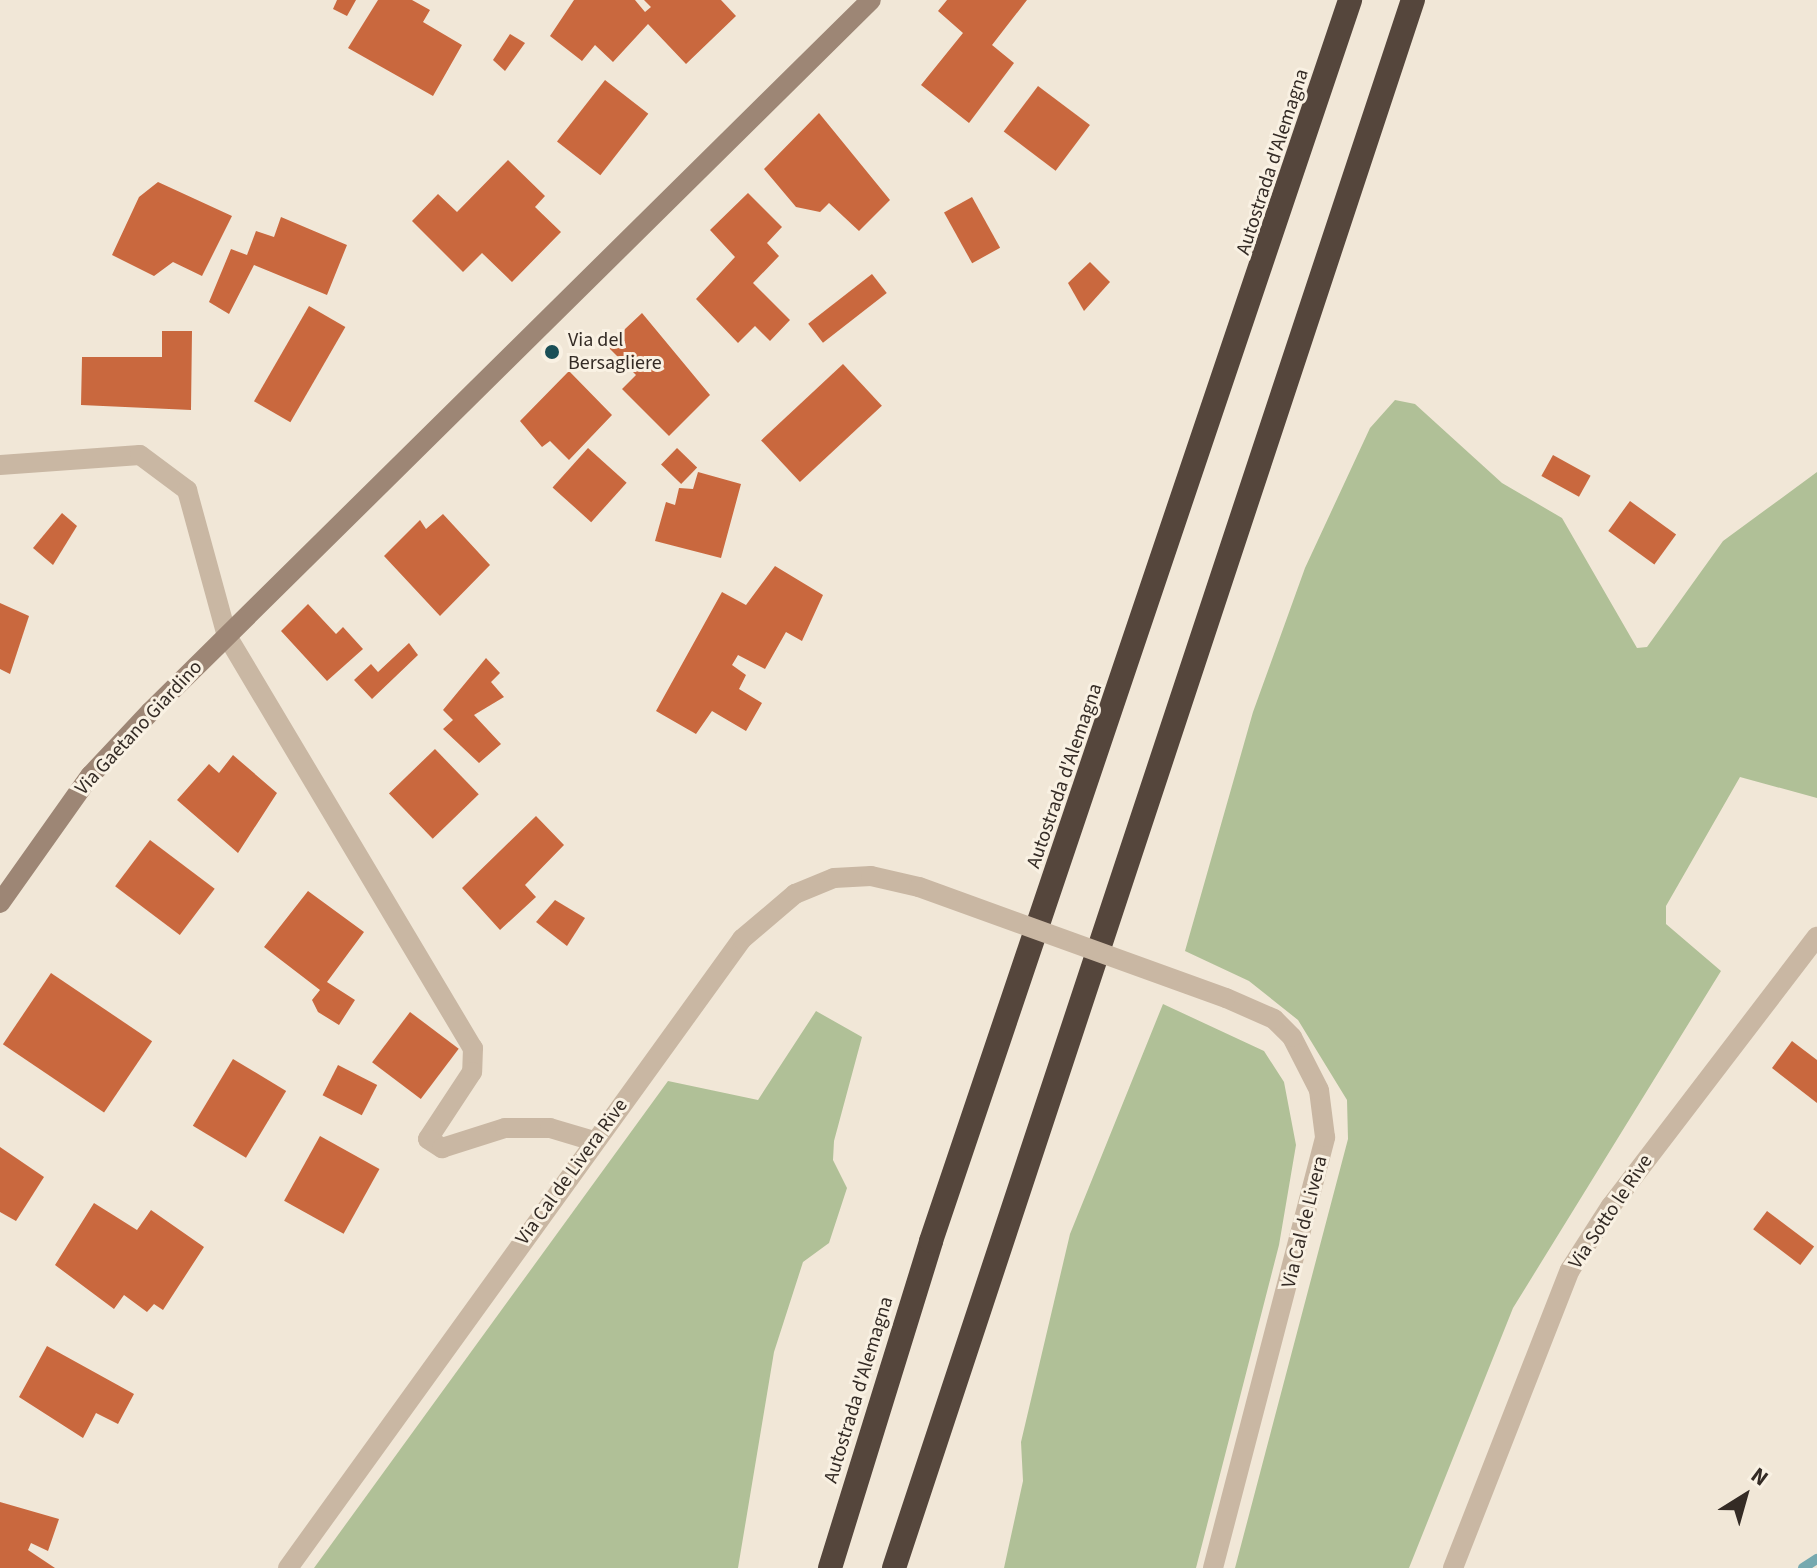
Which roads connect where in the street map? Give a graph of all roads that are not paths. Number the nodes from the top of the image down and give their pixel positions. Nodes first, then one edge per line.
1 (871, 0) edge
2 (1350, 0) edge
3 (1413, 0) edge
4 (0, 465) edge
5 (227, 636) junction
6 (919, 887) joint
7 (0, 903) edge
8 (1817, 937) edge
9 (594, 1141) junction
10 (288, 1568) edge
11 (830, 1568) edge
12 (894, 1568) edge
13 (1213, 1568) edge
14 (1453, 1568) edge

1 - 5 main road
2 - 11 highway, Autostrada d'Alemagna
3 - 12 highway
4 - 5 street
5 - 7 main road, Via Gaetano Giardino
5 - 9 street
6 - 9 street, Via Cal de Livera Rive
6 - 13 street, Via Cal de Livera, bridge
8 - 14 street, Via Sotto le Rive
9 - 10 street, Via Cal de Livera Rive

